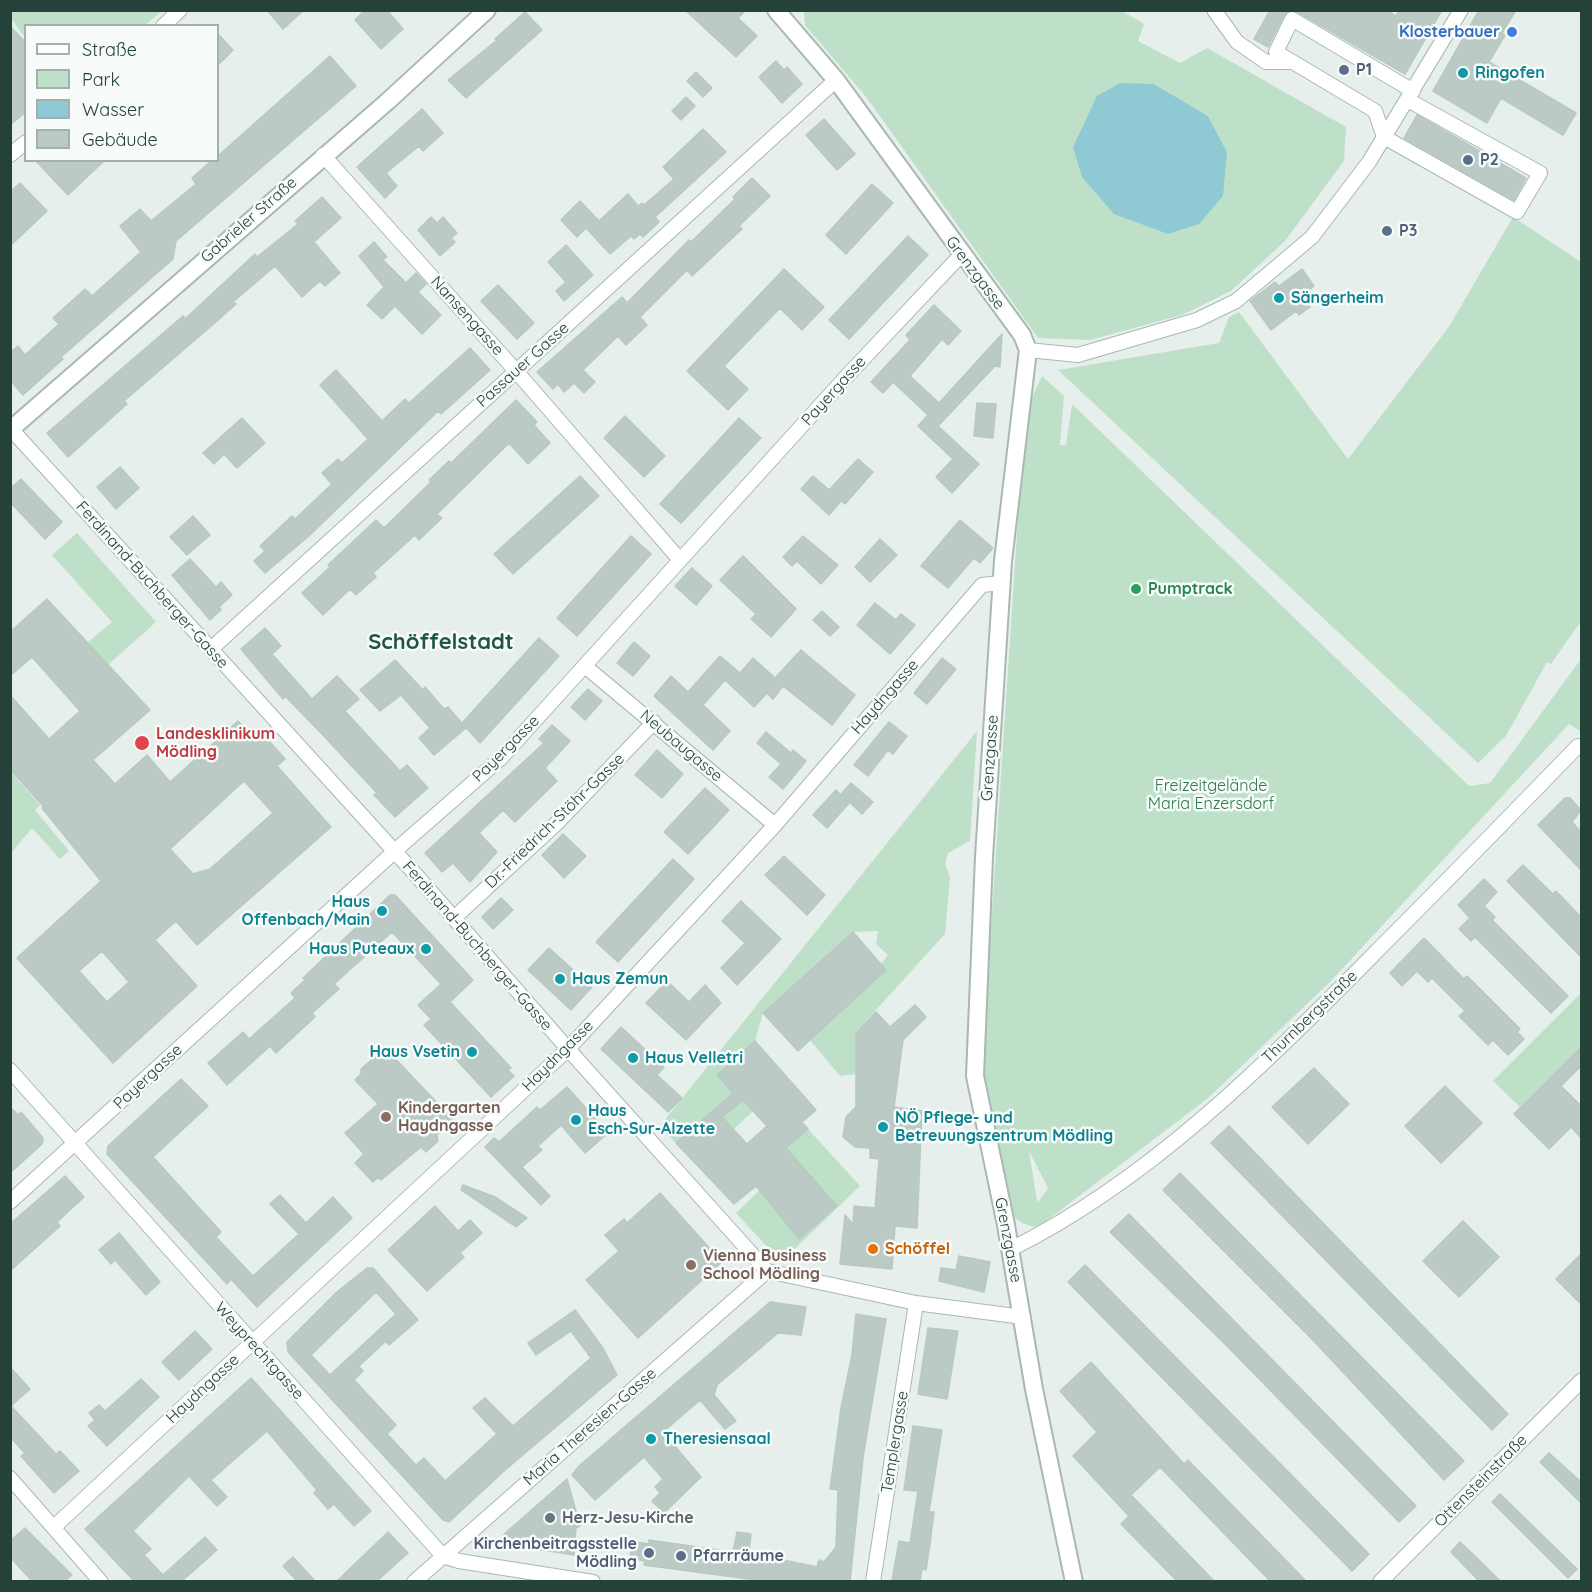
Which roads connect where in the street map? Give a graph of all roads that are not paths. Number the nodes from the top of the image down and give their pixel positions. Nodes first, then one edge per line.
1 (180, 10) edge
2 (487, 10) edge
3 (1214, 10) edge
4 (1461, 10) edge
5 (782, 13) edge
6 (164, 24) edge
7 (1292, 62) junction
8 (836, 80) junction
9 (1411, 95) junction
10 (1384, 137) junction
11 (24, 144) edge
12 (10, 155) edge
13 (322, 155) junction
14 (961, 255) junction
15 (1028, 350) junction
16 (516, 371) junction
17 (11, 429) edge
18 (680, 560) junction
19 (1001, 583) junction
20 (210, 649) junction
21 (585, 667) junction
22 (654, 722) junction
23 (1578, 746) dead end
24 (775, 825) junction
25 (395, 851) junction
26 (454, 918) junction
27 (568, 1049) junction
28 (10, 1070) edge
29 (76, 1144) junction
30 (10, 1202) edge
31 (1011, 1249) junction
32 (767, 1272) junction
33 (916, 1303) junction
34 (1023, 1317) junction
35 (252, 1344) junction
36 (1581, 1380) edge
37 (10, 1478) edge
38 (54, 1527) junction
39 (443, 1556) junction
40 (101, 1581) edge
41 (414, 1581) edge
42 (593, 1581) edge
43 (873, 1581) edge
44 (1074, 1581) edge
45 (1380, 1581) edge

1 - 6 street
2 - 13 street, Gabrieler Straße
3 - 7 street
4 - 9 street
5 - 8 street, Grenzgasse
7 - 9 street
7 - 10 street
8 - 14 street, Grenzgasse
8 - 16 street, Passauer Gasse
9 - 10 street
9 - 10 street
10 - 15 street
11 - 12 street
13 - 16 street, Nansengasse
13 - 17 street, Gabrieler Straße
14 - 15 street, Grenzgasse
14 - 18 street, Payergasse
15 - 19 street, Grenzgasse
16 - 18 street, Nansengasse
16 - 20 street, Passauer Gasse
17 - 20 street, Ferdinand-Buchberger-Gasse
18 - 21 street, Payergasse
19 - 24 street, Haydngasse
19 - 31 street, Grenzgasse
20 - 25 street, Ferdinand-Buchberger-Gasse
21 - 22 street, Neubaugasse
21 - 25 street, Payergasse
22 - 24 street, Neubaugasse
22 - 26 street, Dr.-Friedrich-Stöhr-Gasse
23 - 31 street, Thurnbergstraße
24 - 27 street, Haydngasse
25 - 26 street, Ferdinand-Buchberger-Gasse
25 - 29 street, Payergasse
26 - 27 street, Ferdinand-Buchberger-Gasse
27 - 32 street, Ferdinand-Buchberger-Gasse
27 - 35 street, Haydngasse
28 - 29 street, Weyprechtgasse
29 - 30 street, Payergasse
29 - 35 street, Weyprechtgasse
31 - 34 street, Grenzgasse
32 - 33 street
32 - 39 street, Maria Theresien-Gasse
33 - 34 street
33 - 43 street, Templergasse
34 - 44 street, Grenzgasse
35 - 38 street, Haydngasse
35 - 39 street, Weyprechtgasse
36 - 45 street, Ottensteinstraße
37 - 38 street
38 - 40 street
39 - 41 street, Maria Theresien-Gasse
39 - 42 street

